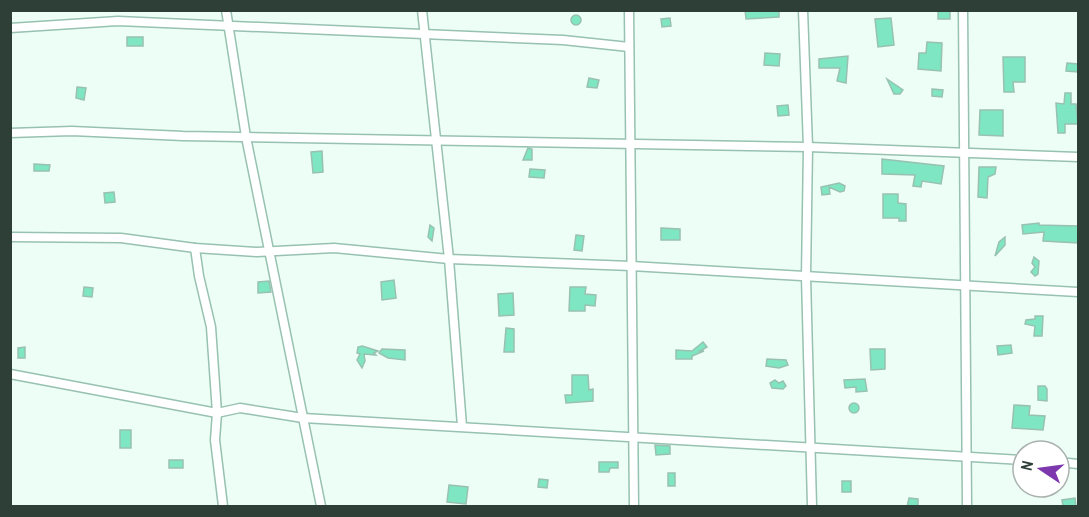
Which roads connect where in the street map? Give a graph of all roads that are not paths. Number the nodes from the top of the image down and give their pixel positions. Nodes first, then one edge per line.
1 (226, 10) edge
2 (422, 10) edge
3 (629, 10) edge
4 (803, 10) edge
5 (963, 10) edge
6 (228, 26) junction
7 (10, 28) edge
8 (424, 34) junction
9 (629, 47) junction
10 (10, 133) edge
11 (246, 137) junction
12 (435, 141) junction
13 (630, 144) junction
14 (808, 147) junction
15 (964, 153) junction
16 (1078, 157) edge
17 (10, 237) edge
18 (195, 249) junction
19 (270, 250) junction
20 (449, 259) junction
21 (631, 266) junction
22 (806, 277) junction
23 (966, 284) junction
24 (1078, 292) edge
25 (10, 374) edge
26 (217, 413) junction
27 (303, 418) junction
28 (462, 426) junction
29 (632, 436) junction
30 (812, 447) junction
31 (967, 457) junction
32 (1011, 459) edge
33 (223, 507) edge
34 (321, 507) edge
35 (634, 507) edge
36 (812, 507) edge
37 (967, 507) edge

1 - 6 street
2 - 8 street
3 - 9 street
4 - 14 street
5 - 15 street
6 - 7 street
6 - 8 street
6 - 11 street
8 - 9 street
8 - 12 street
9 - 13 street
10 - 11 street
11 - 12 street
11 - 19 street
12 - 13 street
12 - 20 street
13 - 14 street
13 - 21 street
14 - 15 street
14 - 22 street
15 - 16 street
15 - 23 street
17 - 18 street
18 - 19 street
18 - 26 street
19 - 20 street
19 - 27 street
20 - 21 street
20 - 28 street
21 - 22 street
21 - 29 street
22 - 23 street
22 - 30 street
23 - 24 street
23 - 31 street
25 - 26 street
26 - 27 street
26 - 33 street
27 - 28 street
27 - 34 street
28 - 29 street
29 - 30 street
29 - 35 street
30 - 31 street
30 - 36 street
31 - 32 street
31 - 37 street

